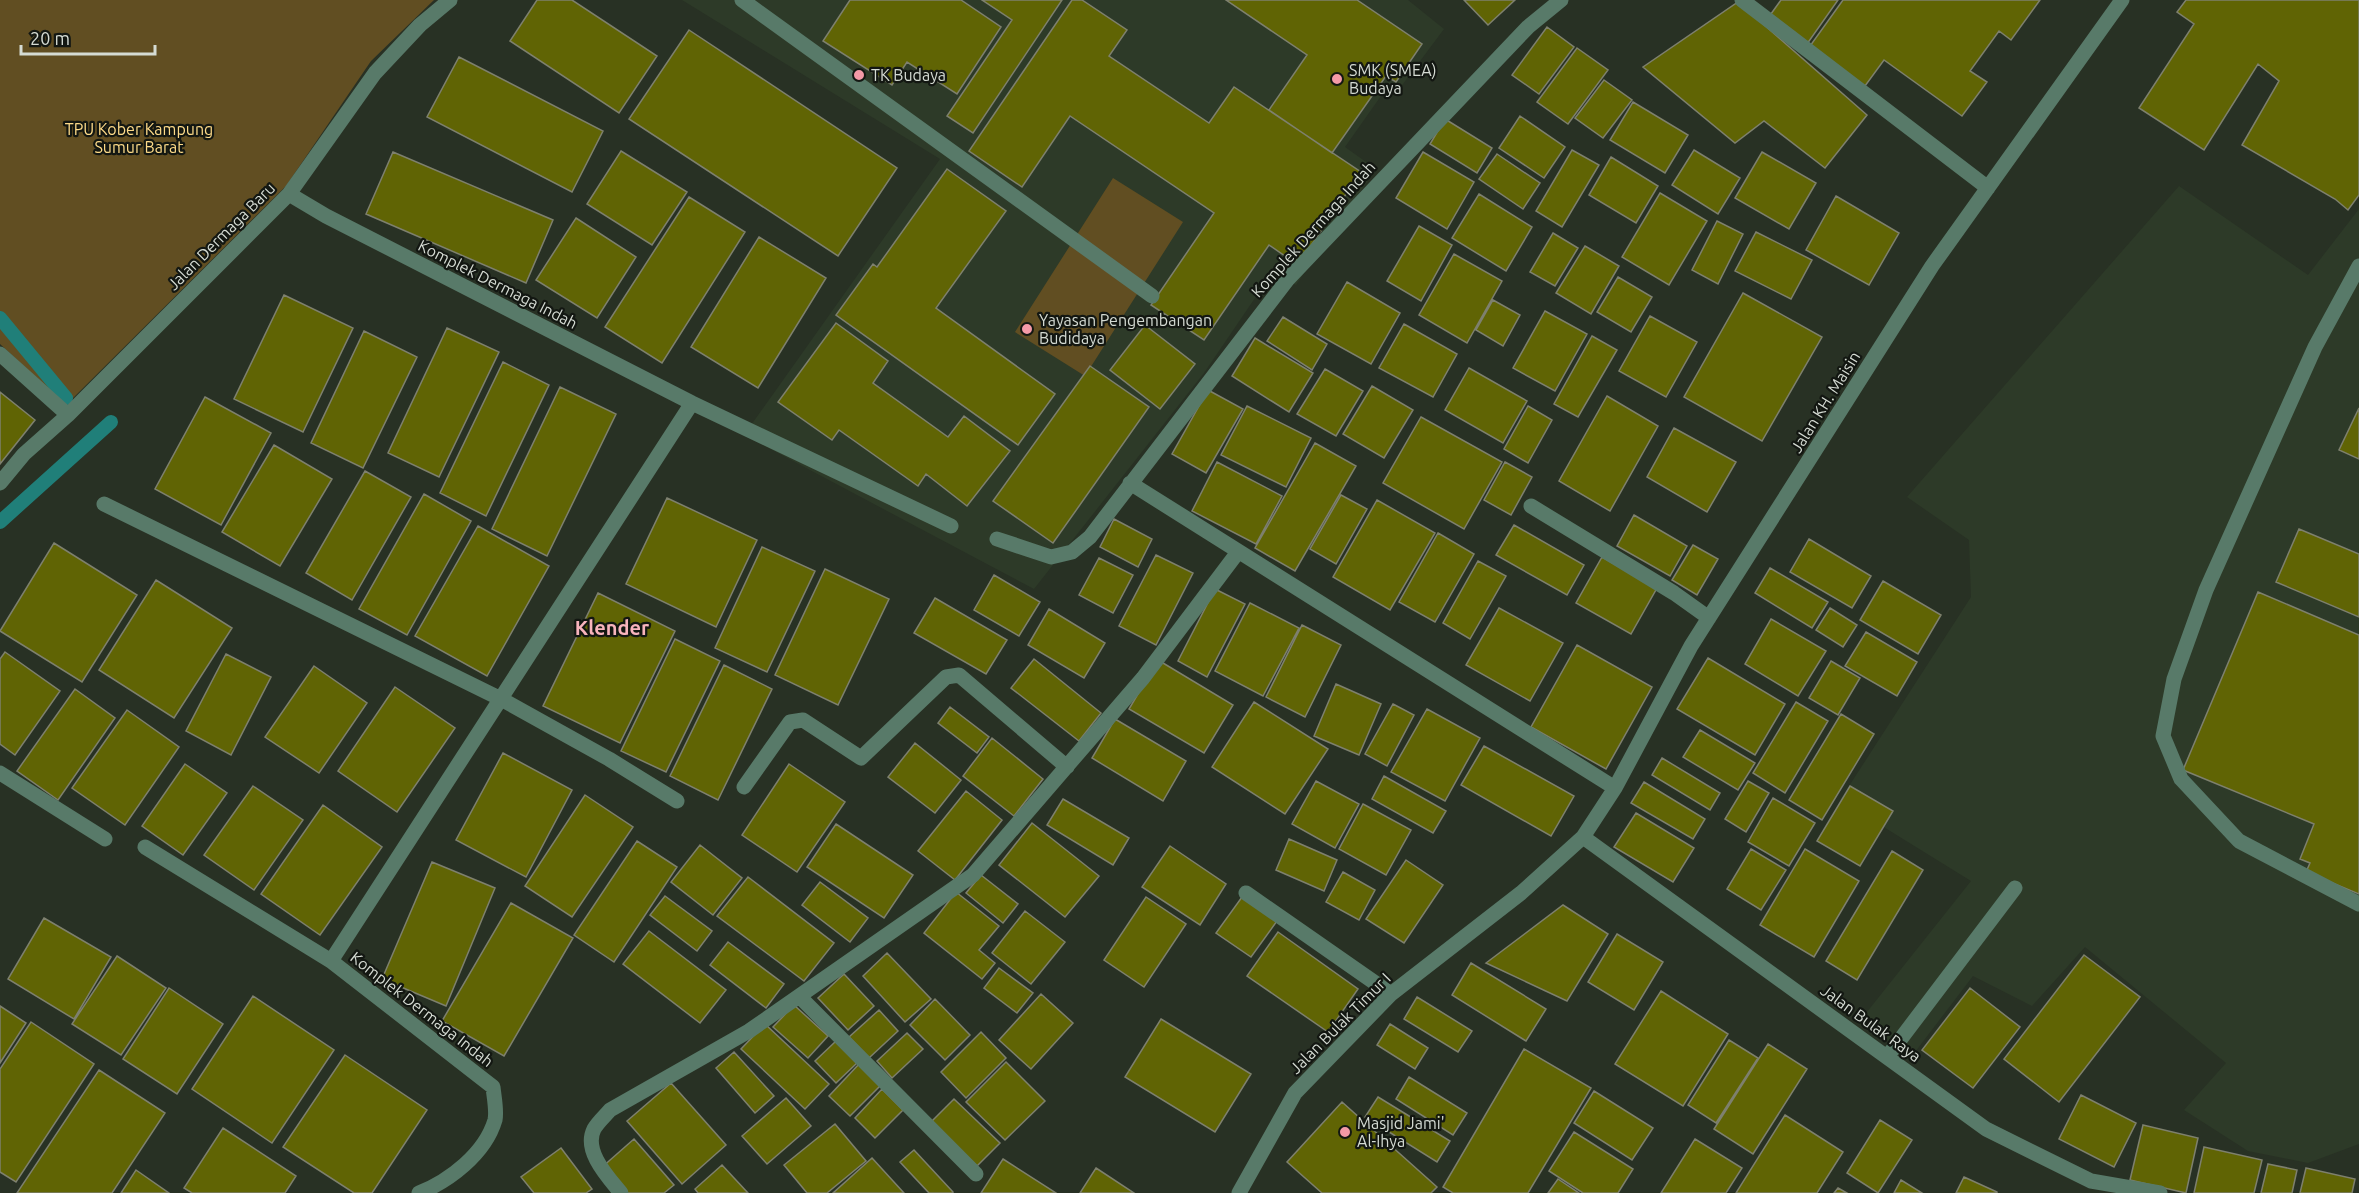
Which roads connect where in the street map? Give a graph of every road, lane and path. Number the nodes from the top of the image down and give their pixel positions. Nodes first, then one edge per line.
1 (450, 0) edge
2 (742, 0) edge
3 (1561, 0) edge
4 (1742, 0) edge
5 (2122, 0) edge
6 (1988, 188) junction
7 (289, 194) junction
8 (2359, 266) edge
9 (1152, 297) dead end
10 (0, 354) edge
11 (692, 403) junction
12 (68, 415) junction
13 (0, 483) edge
14 (1130, 483) junction
15 (104, 504) dead end
16 (1531, 506) dead end
17 (951, 526) dead end
18 (997, 539) dead end
19 (1238, 552) junction
20 (1709, 618) junction
21 (501, 699) junction
22 (1067, 767) junction
23 (0, 773) edge
24 (744, 787) dead end
25 (1615, 788) junction
26 (677, 801) dead end
27 (1583, 837) junction
28 (105, 839) dead end
29 (145, 847) dead end
30 (2015, 888) dead end
31 (1246, 892) dead end
32 (2359, 904) edge
33 (331, 961) junction
34 (1391, 994) junction
35 (799, 996) junction
36 (1887, 1057) junction
37 (976, 1174) dead end
38 (419, 1193) edge
39 (621, 1193) edge
40 (1239, 1193) edge
41 (2160, 1193) edge

1 - 7 street, Jalan Dermaga Baru
2 - 9 street
3 - 14 street, Komplek Dermaga Indah
4 - 6 street
5 - 6 street, Jalan KH. Maisin
6 - 20 street, Jalan KH. Maisin
7 - 11 street, Komplek Dermaga Indah
7 - 12 street, Jalan Dermaga Baru
8 - 32 street
10 - 12 street
11 - 17 street, Komplek Dermaga Indah
11 - 21 street, Komplek Dermaga Indah
12 - 13 street, Jalan Dermaga Baru
14 - 18 street, Komplek Dermaga Indah
14 - 19 street
15 - 21 street
16 - 20 street
19 - 22 street
19 - 25 street
20 - 25 street, Jalan KH. Maisin
21 - 26 street
21 - 33 street, Komplek Dermaga Indah
22 - 24 street
22 - 35 street
23 - 28 street
25 - 27 street, Jalan KH. Maisin
27 - 34 street, Jalan Bulak Timur I
27 - 36 street, Jalan Bulak Raya
29 - 33 street, Komplek Dermaga Indah
30 - 36 street
31 - 34 street
33 - 38 street, Komplek Dermaga Indah
34 - 40 street, Jalan Bulak Timur I
35 - 37 street
35 - 39 street
36 - 41 street, Jalan Bulak Raya

